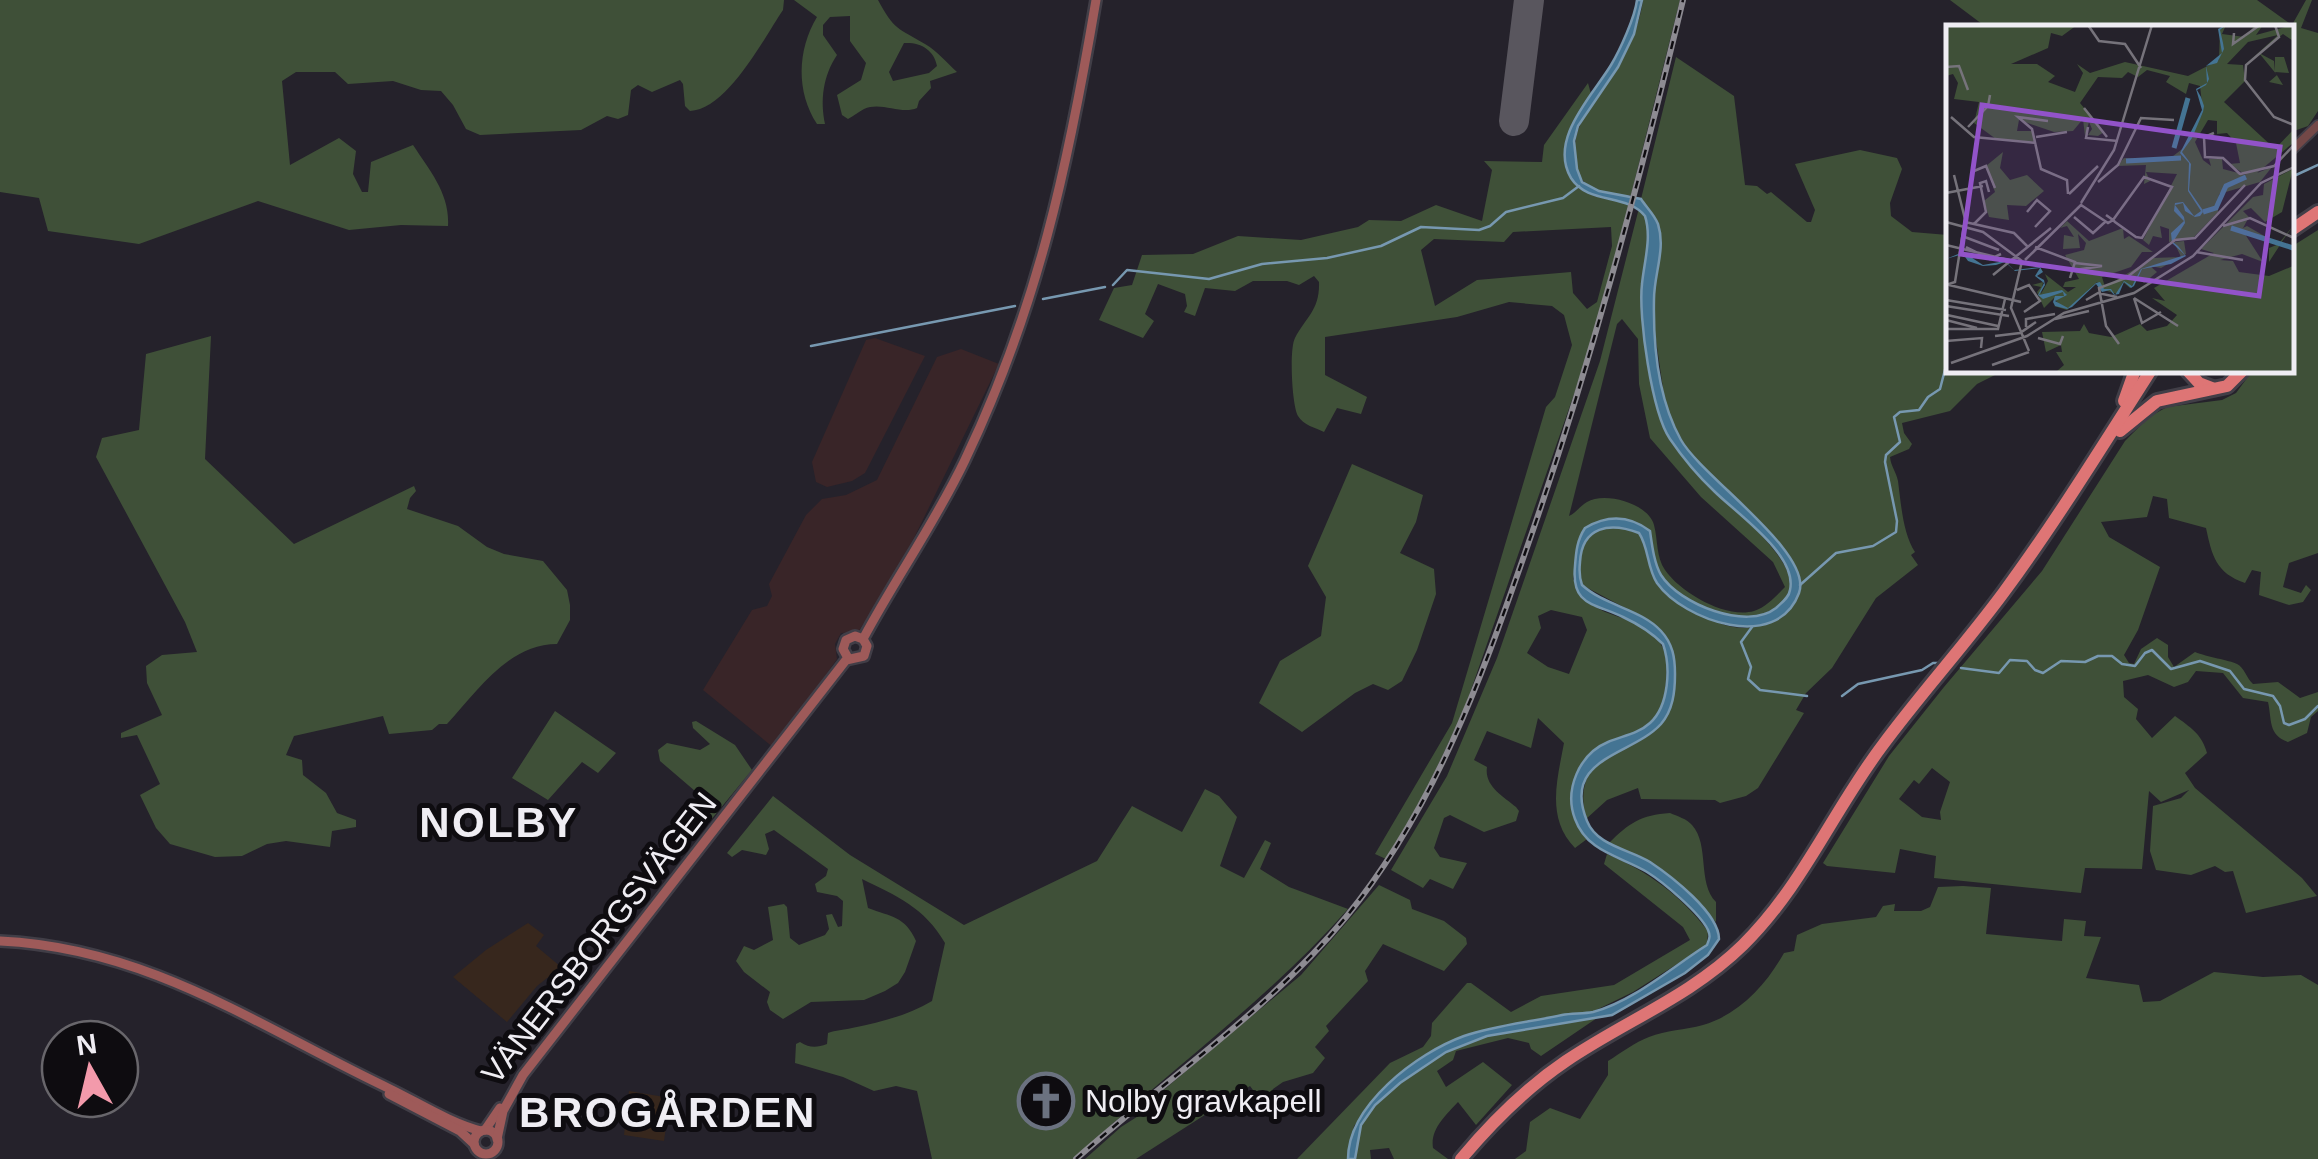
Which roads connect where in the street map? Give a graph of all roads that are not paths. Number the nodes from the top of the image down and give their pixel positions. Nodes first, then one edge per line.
1 (1096, 0) edge
2 (2318, 125) edge
3 (2293, 149) edge
4 (2318, 204) edge
5 (2318, 212) edge
6 (2293, 220) edge
7 (2293, 229) edge
8 (2133, 372) edge
9 (2150, 372) edge
10 (2158, 372) edge
11 (2190, 372) edge
12 (2241, 372) edge
13 (2220, 388) junction
14 (2116, 431) junction
15 (862, 639) junction
16 (848, 658) junction
17 (755, 778) junction
18 (0, 941) edge
19 (334, 1062) junction
20 (483, 1130) junction
21 (497, 1138) junction
22 (475, 1145) junction
23 (485, 1156) edge
24 (473, 1159) edge
25 (1461, 1159) edge
26 (1470, 1159) edge

1 - 15 main road, VÄNERSBORGSVÄGEN
2 - 3 street
4 - 6 highway
5 - 7 highway
8 - 14 highway
9 - 14 highway
10 - 14 highway
11 - 13 highway
12 - 13 highway
13 - 14 highway
14 - 25 highway
14 - 26 highway
15 - 16 main road, VÄNERSBORGSVÄGEN
15 - 16 main road, VÄNERSBORGSVÄGEN
16 - 17 main road, VÄNERSBORGSVÄGEN
17 - 20 main road, VÄNERSBORGSVÄGEN
17 - 21 main road, VÄNERSBORGSVÄGEN
18 - 19 main road
19 - 20 main road
19 - 22 main road
20 - 21 main road
20 - 22 main road
21 - 23 main road
22 - 23 main road
22 - 24 main road

